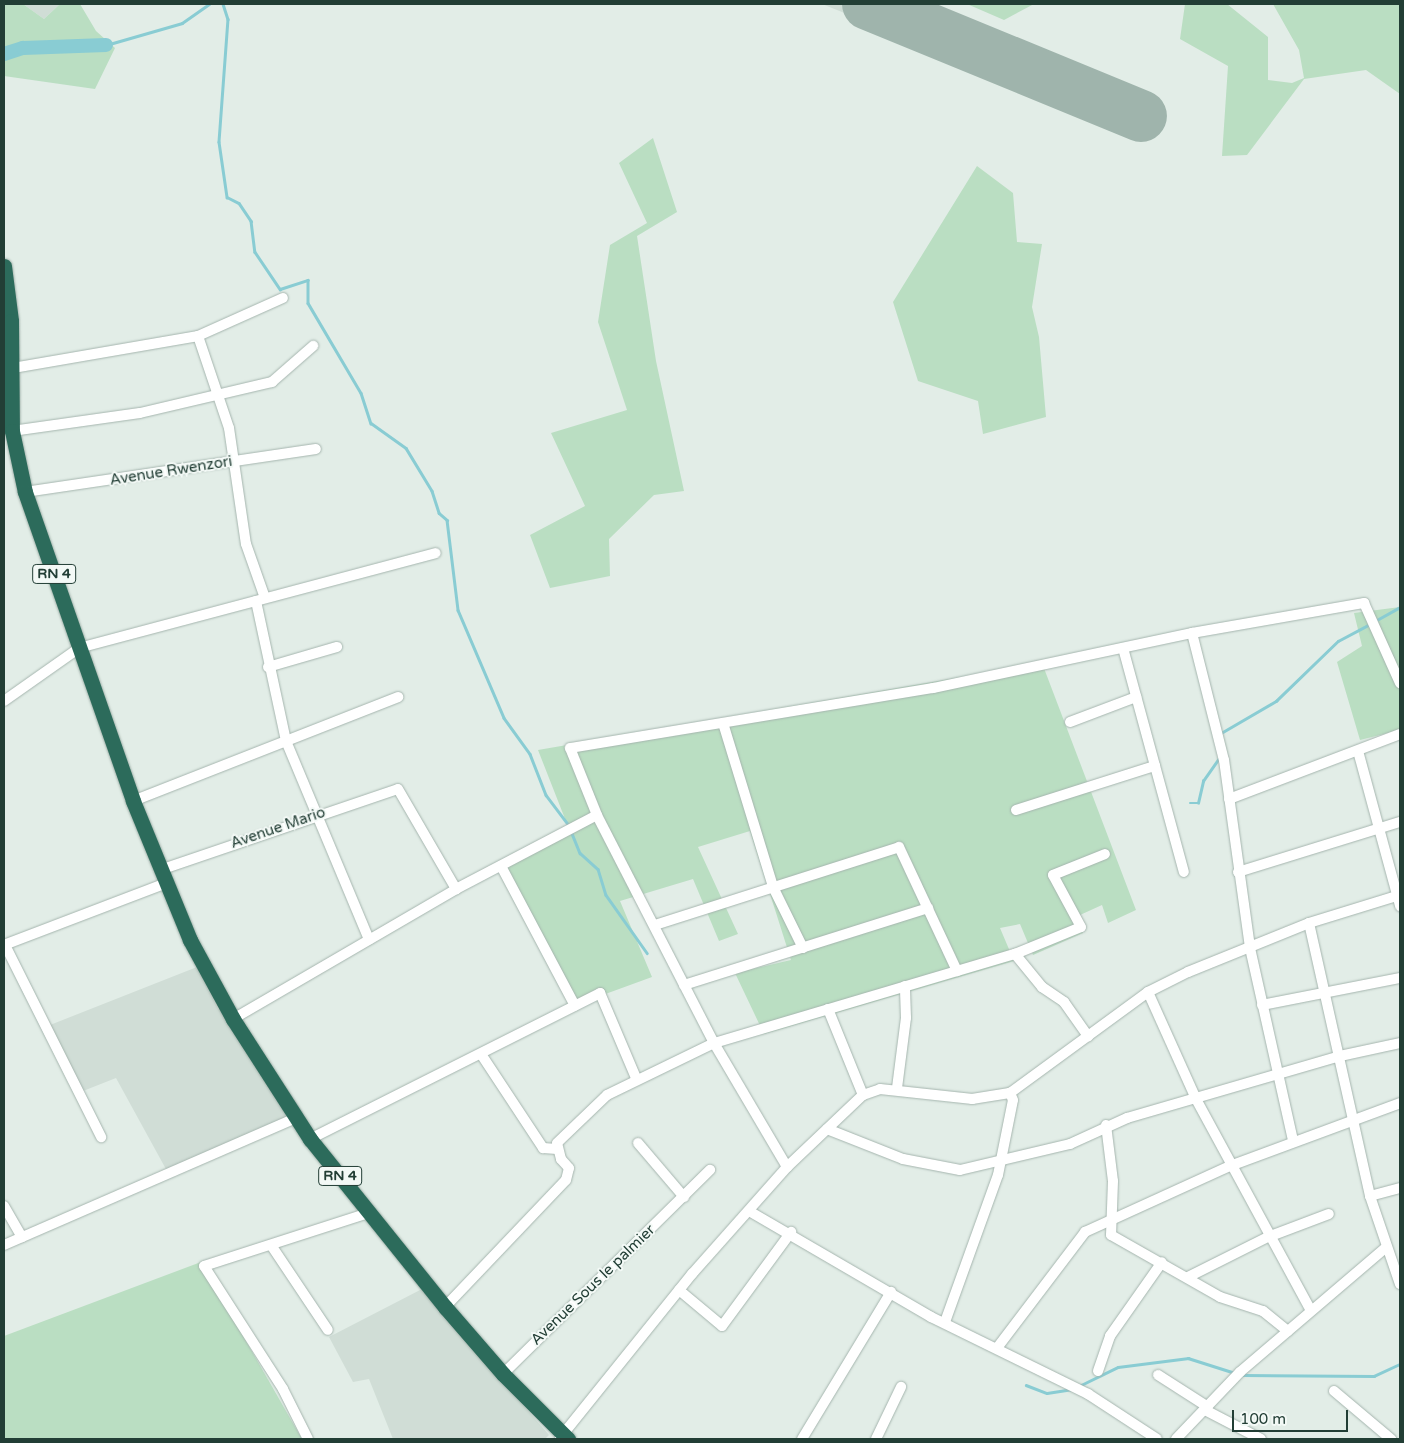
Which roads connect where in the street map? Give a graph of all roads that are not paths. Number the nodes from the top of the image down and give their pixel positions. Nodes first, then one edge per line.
1 (4, 266) edge
2 (283, 298) dead end
3 (198, 336) junction
4 (313, 346) dead end
5 (13, 368) junction
6 (220, 394) junction
7 (12, 431) junction
8 (316, 449) dead end
9 (234, 461) junction
10 (25, 492) junction
11 (436, 553) dead end
12 (260, 600) junction
13 (1192, 633) junction
14 (337, 647) dead end
15 (79, 648) junction
16 (1124, 648) junction
17 (268, 667) junction
18 (1400, 683) edge
19 (398, 697) dead end
20 (1136, 698) junction
21 (4, 701) edge
22 (1070, 722) dead end
23 (723, 723) junction
24 (1400, 734) edge
25 (286, 742) junction
26 (1358, 751) junction
27 (1155, 766) junction
28 (1229, 799) junction
29 (133, 801) junction
30 (1016, 810) dead end
31 (317, 814) junction
32 (597, 815) junction
33 (1400, 822) edge
34 (1378, 828) junction
35 (1105, 854) dead end
36 (501, 866) junction
37 (1184, 872) dead end
38 (1238, 872) junction
39 (162, 877) junction
40 (773, 887) junction
41 (456, 889) junction
42 (1399, 899) edge
43 (928, 908) junction
44 (1309, 923) junction
45 (655, 925) junction
46 (369, 939) junction
47 (4, 945) edge
48 (803, 948) junction
49 (1250, 948) junction
50 (1016, 954) junction
51 (957, 971) junction
52 (1400, 978) edge
53 (684, 986) junction
54 (905, 986) junction
55 (1148, 992) junction
56 (1326, 994) junction
57 (1262, 1005) junction
58 (575, 1006) junction
59 (828, 1009) junction
60 (233, 1019) junction
61 (1088, 1036) junction
62 (714, 1043) junction
63 (1400, 1043) edge
64 (481, 1054) junction
65 (1340, 1056) junction
66 (1277, 1074) junction
67 (636, 1078) junction
68 (897, 1088) junction
69 (1010, 1093) junction
70 (863, 1096) junction
71 (1196, 1100) junction
72 (1400, 1103) edge
73 (1356, 1117) junction
74 (296, 1118) junction
75 (1106, 1125) junction
76 (827, 1129) junction
77 (101, 1137) dead end
78 (310, 1139) junction
79 (1293, 1141) junction
80 (638, 1143) dead end
81 (558, 1149) junction
82 (1003, 1158) junction
83 (1230, 1166) junction
84 (787, 1167) junction
85 (710, 1170) dead end
86 (1400, 1188) edge
87 (1370, 1196) junction
88 (684, 1197) junction
89 (4, 1206) edge
90 (750, 1211) junction
91 (368, 1213) junction
92 (1329, 1214) dead end
93 (1112, 1219) junction
94 (790, 1232) junction
95 (22, 1237) junction
96 (1268, 1237) junction
97 (271, 1244) junction
98 (4, 1245) edge
99 (1385, 1248) junction
100 (1162, 1262) junction
101 (1188, 1277) junction
102 (1400, 1284) edge
103 (679, 1290) junction
104 (891, 1292) junction
105 (445, 1307) junction
106 (1310, 1309) junction
107 (945, 1322) junction
108 (328, 1330) dead end
109 (1288, 1331) junction
110 (997, 1348) junction
111 (1098, 1371) dead end
112 (502, 1374) junction
113 (1158, 1375) dead end
114 (902, 1387) dead end
115 (1334, 1391) dead end
116 (1207, 1408) junction
117 (563, 1438) edge
118 (306, 1439) edge
119 (802, 1439) edge
120 (876, 1439) edge
121 (1157, 1439) edge
122 (1176, 1439) edge
123 (1261, 1439) edge
124 (1391, 1439) edge

1 - 5 highway, RN 4
2 - 3 street
3 - 5 street
3 - 6 street
4 - 6 street
5 - 7 highway, RN 4
6 - 7 street
6 - 9 street
7 - 10 highway, RN 4
8 - 9 street, Avenue Rwenzori
9 - 10 street, Avenue Rwenzori
9 - 12 street
10 - 15 highway, RN 4
11 - 12 street
12 - 15 street
12 - 17 street
13 - 16 street
13 - 18 street
13 - 28 street
14 - 17 street
15 - 21 street
15 - 29 highway, RN 4
16 - 20 street
16 - 23 street
17 - 25 street
19 - 25 street
20 - 22 street
20 - 27 street
23 - 32 street
23 - 40 street
24 - 26 street
25 - 29 street
25 - 31 street
26 - 28 street
26 - 34 street
27 - 30 street
27 - 37 street
28 - 38 street
29 - 39 highway, RN 4
31 - 39 street, Avenue Mario
31 - 41 street, Avenue Mario
31 - 46 street
32 - 36 street
32 - 45 street
33 - 34 street
34 - 38 street
34 - 42 street
35 - 50 street
36 - 41 street
36 - 58 street
38 - 49 street
39 - 47 street, Avenue Mario
39 - 60 highway, RN 4
40 - 43 street
40 - 45 street
40 - 48 street
41 - 46 street
42 - 44 street
43 - 48 street
43 - 51 street
44 - 49 street
44 - 56 street
45 - 53 street
46 - 60 street
47 - 77 street
48 - 53 street
49 - 55 street
49 - 57 street
50 - 51 street
50 - 61 street
51 - 54 street
52 - 56 street
53 - 62 street
54 - 59 street
54 - 68 street
55 - 61 street
55 - 71 street
56 - 57 street
56 - 65 street
57 - 66 street
58 - 64 street
58 - 67 street
59 - 62 street
59 - 70 street
60 - 74 highway, RN 4
61 - 69 street
62 - 67 street
62 - 84 street
63 - 65 street
64 - 78 street
64 - 81 street
65 - 66 street
65 - 73 street
66 - 71 street
66 - 79 street
67 - 81 street
68 - 69 street
68 - 70 street
69 - 82 street
70 - 76 street
71 - 75 street
71 - 83 street
72 - 73 street
73 - 79 street
73 - 87 street
74 - 78 highway, RN 4
74 - 95 street
75 - 82 street
75 - 93 street
76 - 82 street
76 - 84 street
78 - 91 highway, RN 4
79 - 83 street
80 - 88 street
81 - 105 street
82 - 107 street
83 - 93 street
83 - 96 street
84 - 90 street
85 - 88 street, Avenue Sous le palmier
86 - 87 street
87 - 99 street
88 - 112 street, Avenue Sous le palmier
89 - 95 street
90 - 94 street
90 - 103 street
91 - 97 street
91 - 105 highway, RN 4
92 - 96 street
93 - 100 street
93 - 110 street
94 - 103 street
94 - 104 street
95 - 98 street
96 - 101 street
96 - 106 street
97 - 108 street
97 - 118 street
99 - 102 street
99 - 106 street
100 - 101 street
100 - 111 street
101 - 109 street
103 - 117 street
104 - 107 street
104 - 119 street
105 - 112 highway, RN 4
106 - 109 street
107 - 110 street
109 - 116 street
110 - 121 street
112 - 117 highway, RN 4
113 - 116 street
114 - 120 street
115 - 124 street
116 - 122 street
116 - 123 street

